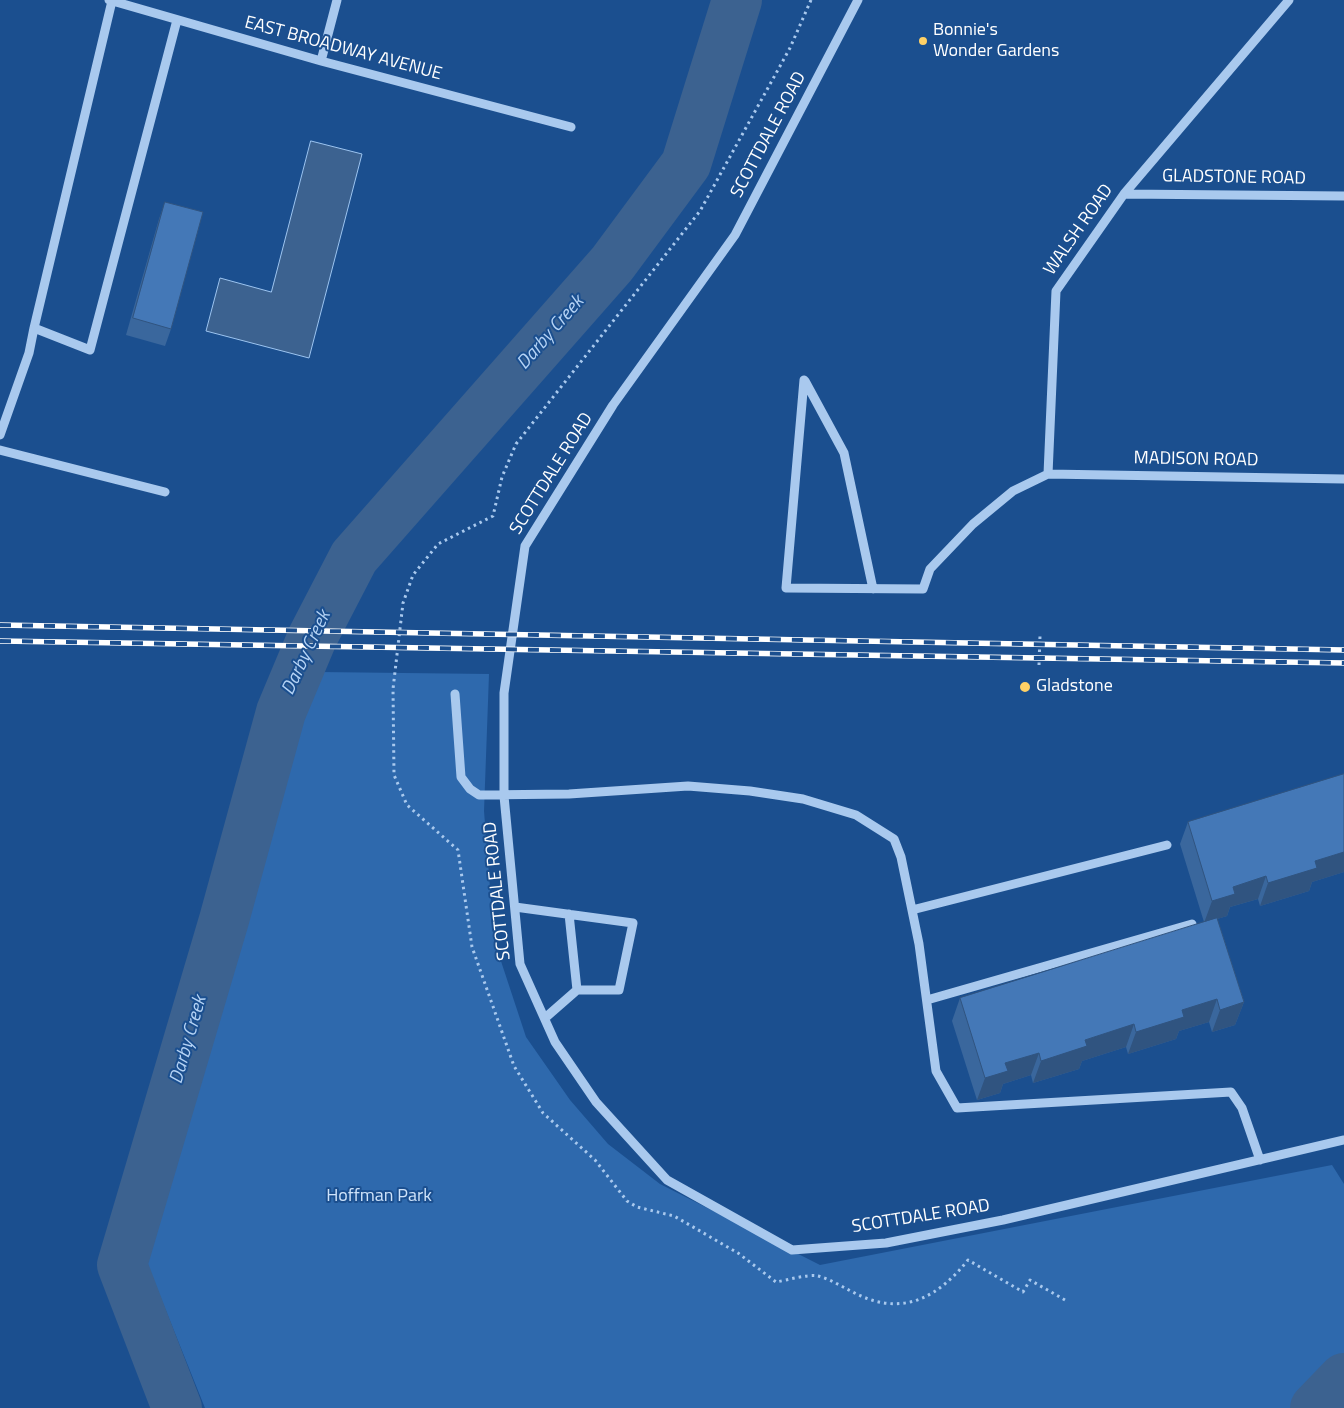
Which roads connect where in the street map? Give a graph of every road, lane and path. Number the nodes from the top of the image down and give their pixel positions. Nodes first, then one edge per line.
1 (110, 0) edge
2 (337, 0) edge
3 (858, 0) edge
4 (1289, 0) edge
5 (177, 20) junction
6 (321, 61) junction
7 (570, 127) dead end
8 (1124, 194) junction
9 (1344, 196) edge
10 (34, 328) junction
11 (0, 435) edge
12 (0, 450) edge
13 (1048, 474) junction
14 (1344, 479) edge
15 (165, 492) dead end
16 (873, 589) junction
17 (1040, 636) dead end
18 (1039, 665) dead end
19 (455, 694) dead end
20 (504, 796) junction
21 (1167, 845) dead end
22 (515, 907) junction
23 (912, 910) junction
24 (569, 914) junction
25 (1192, 924) edge
26 (577, 990) junction
27 (927, 1000) junction
28 (544, 1018) junction
29 (1344, 1140) edge
30 (1260, 1160) junction

1 - 5 street, EAST BROADWAY AVENUE
1 - 10 street
2 - 6 street
3 - 20 street, SCOTTDALE ROAD
4 - 8 street, WALSH ROAD
5 - 6 street, EAST BROADWAY AVENUE
5 - 10 street
6 - 7 street, EAST BROADWAY AVENUE
8 - 9 street, GLADSTONE ROAD
8 - 13 street, WALSH ROAD
10 - 11 street
12 - 15 street
13 - 14 street, MADISON ROAD
13 - 16 street
16 - 16 street
17 - 18 path
19 - 20 street
20 - 22 street, SCOTTDALE ROAD
20 - 23 street
21 - 23 street
22 - 24 street
22 - 28 street, SCOTTDALE ROAD
23 - 27 street
24 - 26 street
24 - 26 street
25 - 27 street
26 - 28 street
27 - 30 street
28 - 30 street, SCOTTDALE ROAD
29 - 30 street, SCOTTDALE ROAD

